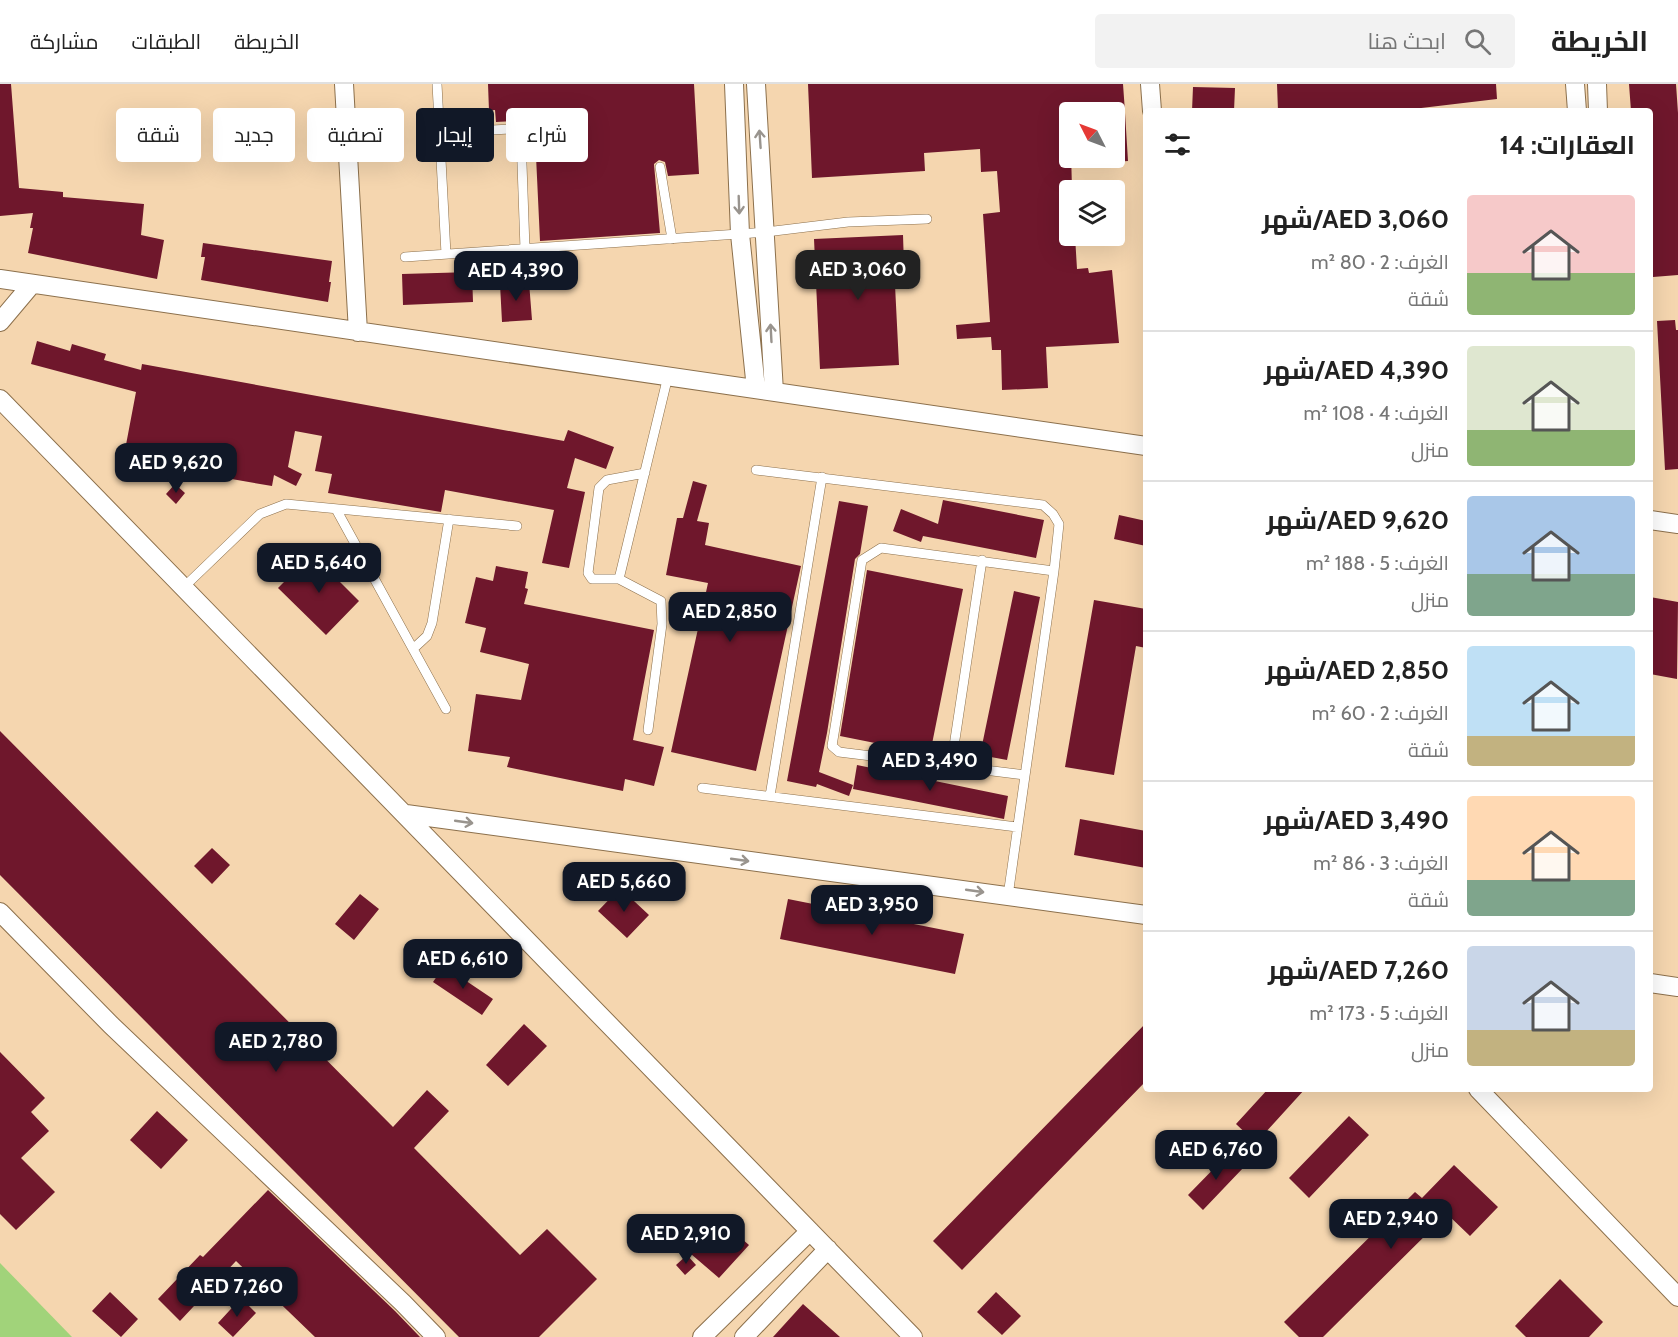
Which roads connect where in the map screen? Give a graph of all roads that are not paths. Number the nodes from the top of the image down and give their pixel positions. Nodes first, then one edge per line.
1 (344, 84) edge
2 (437, 84) edge
3 (734, 84) edge
4 (756, 84) edge
5 (1150, 84) edge
6 (1575, 84) edge
7 (1597, 84) edge
8 (437, 108) edge
9 (1152, 108) edge
10 (1577, 108) edge
11 (1598, 108) edge
12 (494, 130) edge
13 (440, 162) edge
14 (660, 167) dead end
15 (927, 219) dead end
16 (766, 232) junction
17 (740, 234) junction
18 (672, 239) junction
19 (525, 249) junction
20 (446, 254) junction
21 (405, 257) dead end
22 (0, 279) edge
23 (32, 284) junction
24 (0, 322) edge
25 (358, 332) junction
26 (668, 376) junction
27 (765, 390) junction
28 (0, 399) edge
29 (1143, 446) edge
30 (756, 470) dead end
31 (645, 472) junction
32 (822, 477) junction
33 (336, 509) junction
34 (449, 519) junction
35 (1653, 521) edge
36 (1678, 525) edge
37 (517, 526) dead end
38 (982, 560) junction
39 (1054, 571) junction
40 (619, 579) junction
41 (184, 587) junction
42 (413, 648) junction
43 (446, 709) dead end
44 (648, 730) dead end
45 (951, 766) junction
46 (1025, 775) junction
47 (702, 788) dead end
48 (770, 796) junction
49 (406, 814) junction
50 (1017, 827) junction
51 (1008, 896) junction
52 (0, 912) edge
53 (1143, 915) edge
54 (1653, 983) edge
55 (1678, 987) edge
56 (1481, 1092) edge
57 (810, 1230) junction
58 (828, 1249) junction
59 (1678, 1297) edge
60 (436, 1337) edge
61 (702, 1337) edge
62 (744, 1337) edge
63 (913, 1337) edge

1 - 25 street
2 - 8 lane
3 -> 17 street
16 -> 4 street
5 - 9 street
6 - 10 street
7 - 11 street
12 - 19 lane
13 - 20 lane
14 - 18 lane
15 - 16 lane
16 - 17 lane
27 -> 16 street
17 - 18 lane
17 - 27 street
18 - 19 lane
19 - 20 lane
20 - 21 lane
22 - 23 street
23 - 24 street
23 - 25 street
25 - 26 street
26 - 27 street
26 - 31 lane
27 - 29 street
28 - 41 street
30 - 32 lane
31 - 40 lane
31 - 40 lane
32 - 39 lane
32 - 48 lane
33 - 34 lane
33 - 41 lane
33 - 42 lane
34 - 37 lane
34 - 42 lane
35 - 36 street
38 - 39 lane
38 - 45 lane
38 - 45 lane
39 - 46 lane
40 - 44 lane
41 - 49 street
42 - 43 lane
45 - 46 lane
46 - 50 lane
47 - 48 lane
48 - 50 lane
49 -> 51 street
49 - 57 street
50 - 51 lane
51 - 53 street
52 - 60 street
54 - 55 street
56 - 59 street
57 - 58 street
57 - 61 street
58 - 62 street
58 - 63 street

